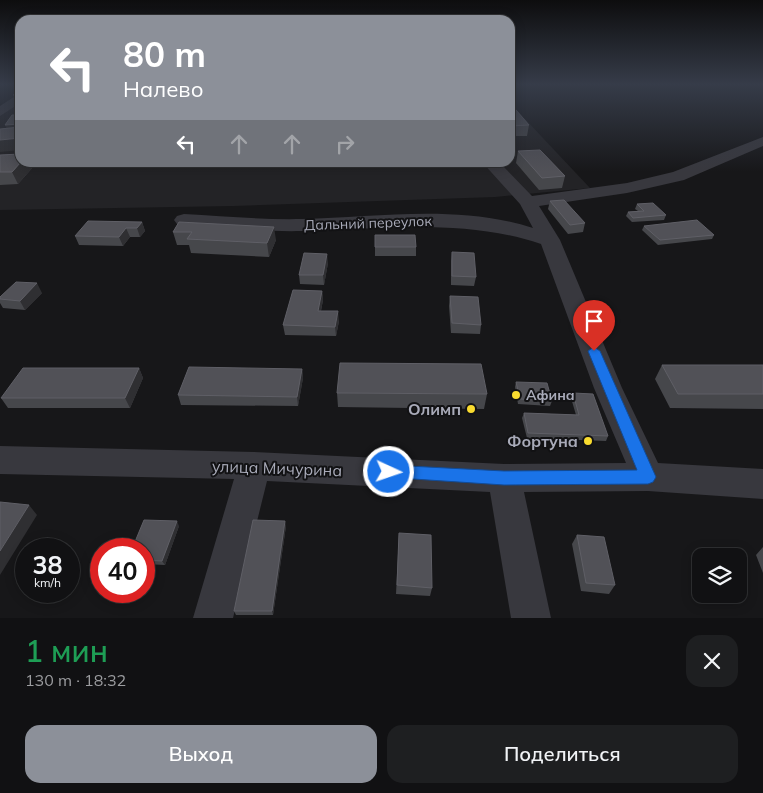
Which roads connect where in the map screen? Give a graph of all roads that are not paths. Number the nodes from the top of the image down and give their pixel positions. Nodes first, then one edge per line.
1 (763, 141) edge
2 (495, 167) edge
3 (528, 202) junction
4 (184, 220) edge
5 (550, 240) junction
6 (4, 466) edge
7 (254, 466) junction
8 (648, 477) junction
9 (504, 478) junction
10 (763, 484) edge
11 (213, 618) edge
12 (531, 618) edge

1 - 3 street
2 - 3 street
3 - 5 street
4 - 5 street, Дальний переулок
5 - 8 street
6 - 7 street, улица Мичурина
7 - 9 street, улица Мичурина
7 - 11 street
8 - 9 street, улица Мичурина
8 - 10 street, улица Мичурина
9 - 12 street

